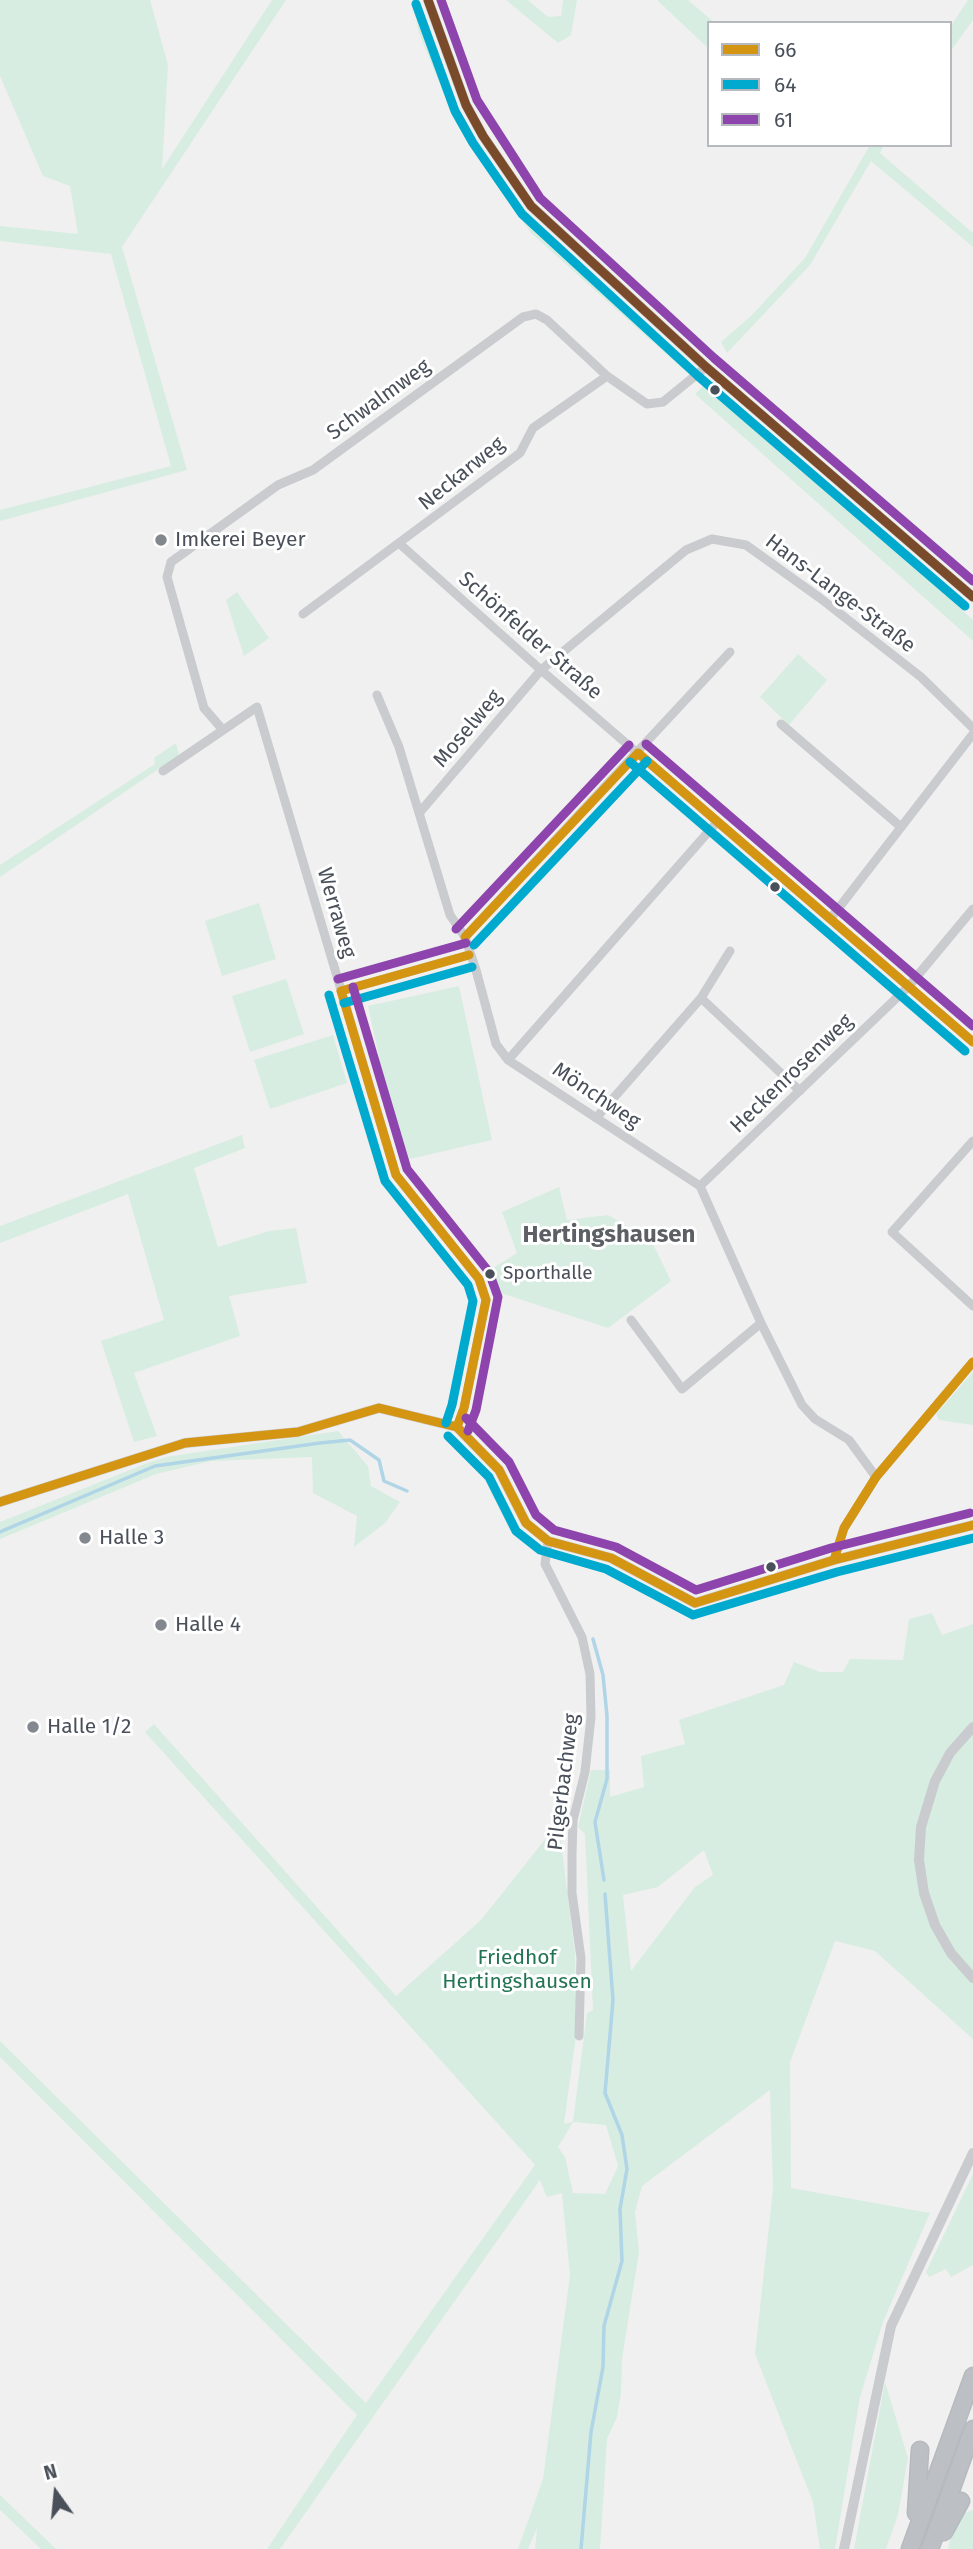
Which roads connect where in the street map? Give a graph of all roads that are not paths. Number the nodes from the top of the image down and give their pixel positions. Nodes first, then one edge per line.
1 (428, 0) edge
2 (706, 367) junction
3 (607, 376) junction
4 (401, 545) junction
5 (973, 597) edge
6 (303, 614) dead end
7 (730, 652) dead end
8 (541, 670) junction
9 (377, 695) dead end
10 (781, 724) dead end
11 (973, 728) edge
12 (223, 730) junction
13 (973, 734) edge
14 (638, 753) junction
15 (163, 771) dead end
16 (421, 812) junction
17 (717, 822) junction
18 (901, 827) junction
19 (973, 909) edge
20 (831, 918) junction
21 (465, 937) junction
22 (730, 951) dead end
23 (470, 955) junction
24 (908, 987) junction
25 (341, 991) junction
26 (701, 998) junction
27 (973, 1042) edge
28 (508, 1060) junction
29 (800, 1091) junction
30 (596, 1118) junction
31 (973, 1141) edge
32 (700, 1186) junction
33 (973, 1306) edge
34 (631, 1320) dead end
35 (761, 1323) junction
36 (973, 1362) edge
37 (457, 1427) junction
38 (876, 1477) junction
39 (0, 1502) edge
40 (973, 1525) edge
41 (548, 1541) junction
42 (834, 1560) junction
43 (973, 1727) edge
44 (973, 1978) edge
45 (579, 2036) dead end
46 (973, 2153) edge
47 (973, 2376) edge
48 (973, 2429) edge
49 (920, 2451) dead end
50 (961, 2501) dead end
51 (912, 2545) edge
52 (844, 2549) edge
53 (932, 2549) edge

1 - 2 street
2 - 3 street
2 - 5 street
3 - 4 street, Neckarweg
3 - 12 street, Schwalmweg
4 - 6 street, Neckarweg
4 - 8 street, Schönfelder Straße
7 - 14 street
8 - 11 street, Hans-Lange-Straße
8 - 14 street, Schönfelder Straße
8 - 16 street, Moselweg
9 - 16 street, Mönchweg
10 - 18 street
12 - 15 street, Werraweg
12 - 25 street, Werraweg
13 - 18 street
14 - 17 street, Schönfelder Straße
14 - 21 street
16 - 21 street, Mönchweg
17 - 20 street, Schönfelder Straße
17 - 28 street
18 - 20 street
19 - 24 street
20 - 24 street, Schönfelder Straße
21 - 23 street, Mönchweg
22 - 26 street
23 - 25 street
23 - 28 street, Mönchweg
24 - 27 street, Schönfelder Straße
24 - 29 street, Heckenrosenweg
25 - 37 street, Werraweg
26 - 29 street
26 - 30 street
28 - 30 street, Mönchweg
29 - 32 street, Heckenrosenweg
30 - 32 street, Mönchweg
31 - 33 street
32 - 35 street
34 - 35 street
35 - 38 street
36 - 38 street
37 - 39 street
37 - 41 street
38 - 42 street
40 - 42 street
41 - 42 street
41 - 45 street, Pilgerbachweg
43 - 44 street
46 - 52 street
47 - 51 highway
48 - 53 highway
49 - 51 highway
50 - 53 highway

